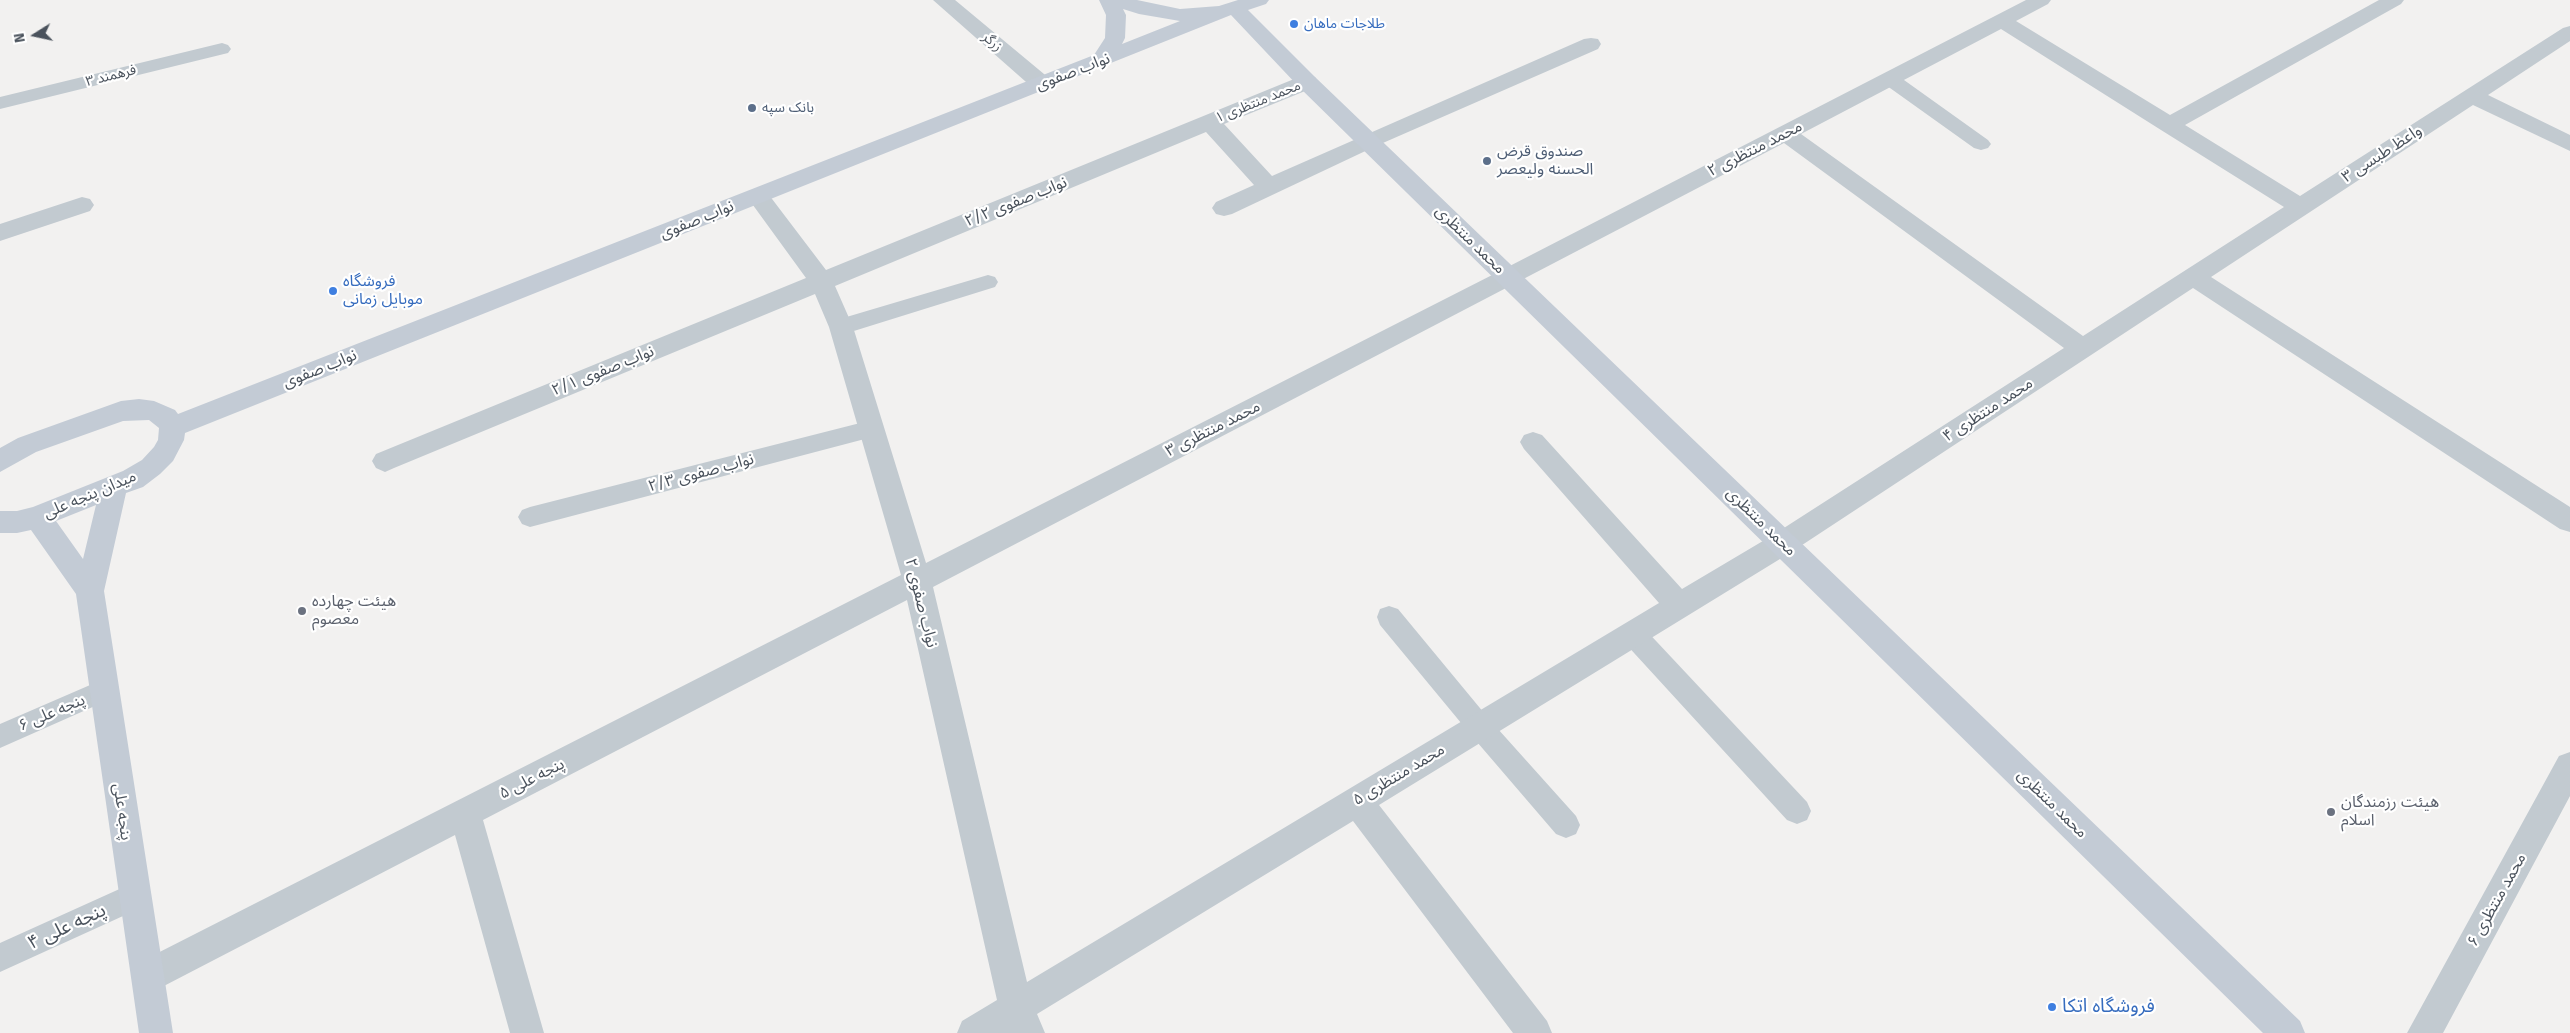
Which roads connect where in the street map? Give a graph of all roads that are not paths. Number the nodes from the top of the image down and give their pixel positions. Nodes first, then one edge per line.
1 (943, 0) edge
2 (1109, 0) edge
3 (1120, 0) edge
4 (2041, 0) edge
5 (2394, 0) edge
6 (1247, 4) edge
7 (2002, 20) junction
8 (2570, 32) edge
9 (1592, 44) dead end
10 (222, 49) dead end
11 (1100, 61) junction
12 (1890, 79) junction
13 (1307, 82) junction
14 (1042, 84) junction
15 (2472, 96) junction
16 (0, 103) edge
17 (1210, 122) junction
18 (2169, 125) junction
19 (1785, 133) junction
20 (1368, 141) junction
21 (1981, 144) dead end
22 (2570, 144) edge
23 (1269, 187) junction
24 (758, 196) junction
25 (82, 205) dead end
26 (2301, 207) junction
27 (1224, 208) dead end
28 (0, 233) edge
29 (1508, 277) junction
30 (2194, 277) junction
31 (822, 282) junction
32 (988, 282) dead end
33 (841, 327) junction
34 (2083, 349) junction
35 (172, 427) junction
36 (872, 429) junction
37 (0, 433) edge
38 (1533, 442) dead end
39 (28, 445) junction
40 (385, 461) dead end
41 (0, 462) edge
42 (114, 488) junction
43 (37, 517) junction
44 (530, 517) dead end
45 (2570, 521) edge
46 (0, 522) edge
47 (1783, 544) junction
48 (917, 581) junction
49 (90, 591) junction
50 (1679, 606) junction
51 (1389, 617) dead end
52 (1633, 634) junction
53 (104, 690) junction
54 (1480, 727) junction
55 (0, 736) edge
56 (2570, 766) edge
57 (1357, 801) junction
58 (1797, 811) dead end
59 (466, 813) junction
60 (1566, 825) dead end
61 (135, 896) junction
62 (0, 958) edge
63 (148, 976) junction
64 (1022, 1020) edge
65 (156, 1033) edge
66 (527, 1033) edge
67 (974, 1033) edge
68 (1535, 1033) edge
69 (2288, 1033) edge
70 (2424, 1033) edge

1 - 14 street, زرگر
2 - 11 main road
3 - 6 main road
4 - 7 street, محمد منتظری ۲
5 - 18 street
6 - 11 main road, نواب صفوی
6 - 13 main road, محمد منتظری
7 - 12 street, محمد منتظری ۲
7 - 18 street
8 - 15 street, واعظ طبسی ۳
9 - 20 street
10 - 16 lane, فرهمند ۳
11 - 14 main road, نواب صفوی
12 - 19 street, محمد منتظری ۲
12 - 21 lane
13 - 17 street, محمد منتظری ۱
13 - 20 main road, محمد منتظری
14 - 24 main road, نواب صفوی
15 - 22 street
15 - 26 street, واعظ طبسی ۳
17 - 23 street
17 - 31 street, نواب صفوی ۲/۲
18 - 26 street
19 - 29 street, محمد منتظری ۲
19 - 34 street
20 - 23 street
20 - 29 main road, محمد منتظری
23 - 27 street
24 - 31 street, نواب صفوی ۲
24 - 35 main road, نواب صفوی
25 - 28 street
26 - 30 street, واعظ طبسی ۳
29 - 47 main road, محمد منتظری
29 - 48 street, محمد منتظری ۳
30 - 34 street, محمد منتظری ۴
30 - 45 street
31 - 33 street, نواب صفوی ۲
31 - 40 street, نواب صفوی ۲/۱
32 - 33 lane
33 - 36 street, نواب صفوی ۲
34 - 47 street, محمد منتظری ۴
35 - 39 main road
35 - 42 main road, میدان پنجه علی
36 - 44 lane, نواب صفوی ۲/۳
36 - 48 street, نواب صفوی ۲
37 - 39 main road
38 - 50 street
39 - 41 main road
42 - 43 main road, میدان پنجه علی
42 - 49 main road
43 - 46 main road, میدان پنجه علی
43 - 49 main road
47 - 50 street, محمد منتظری ۵
47 - 69 main road, محمد منتظری
48 - 59 street, پنجه علی ۵
48 - 64 street, نواب صفوی ۲
49 - 53 main road, پنجه علی
50 - 52 street, محمد منتظری ۵
51 - 54 lane
52 - 54 street, محمد منتظری ۵
52 - 58 lane
53 - 55 lane, پنجه علی ۶
53 - 61 main road, پنجه علی
54 - 57 street, محمد منتظری ۵
54 - 60 lane
56 - 70 street, محمد منتظری ۶
57 - 64 street, محمد منتظری ۵
57 - 68 street
59 - 63 street, پنجه علی ۵
59 - 66 street
61 - 62 lane, پنجه علی ۴
61 - 63 main road, پنجه علی
63 - 65 main road, پنجه علی
64 - 67 street, محمد منتظری ۵

